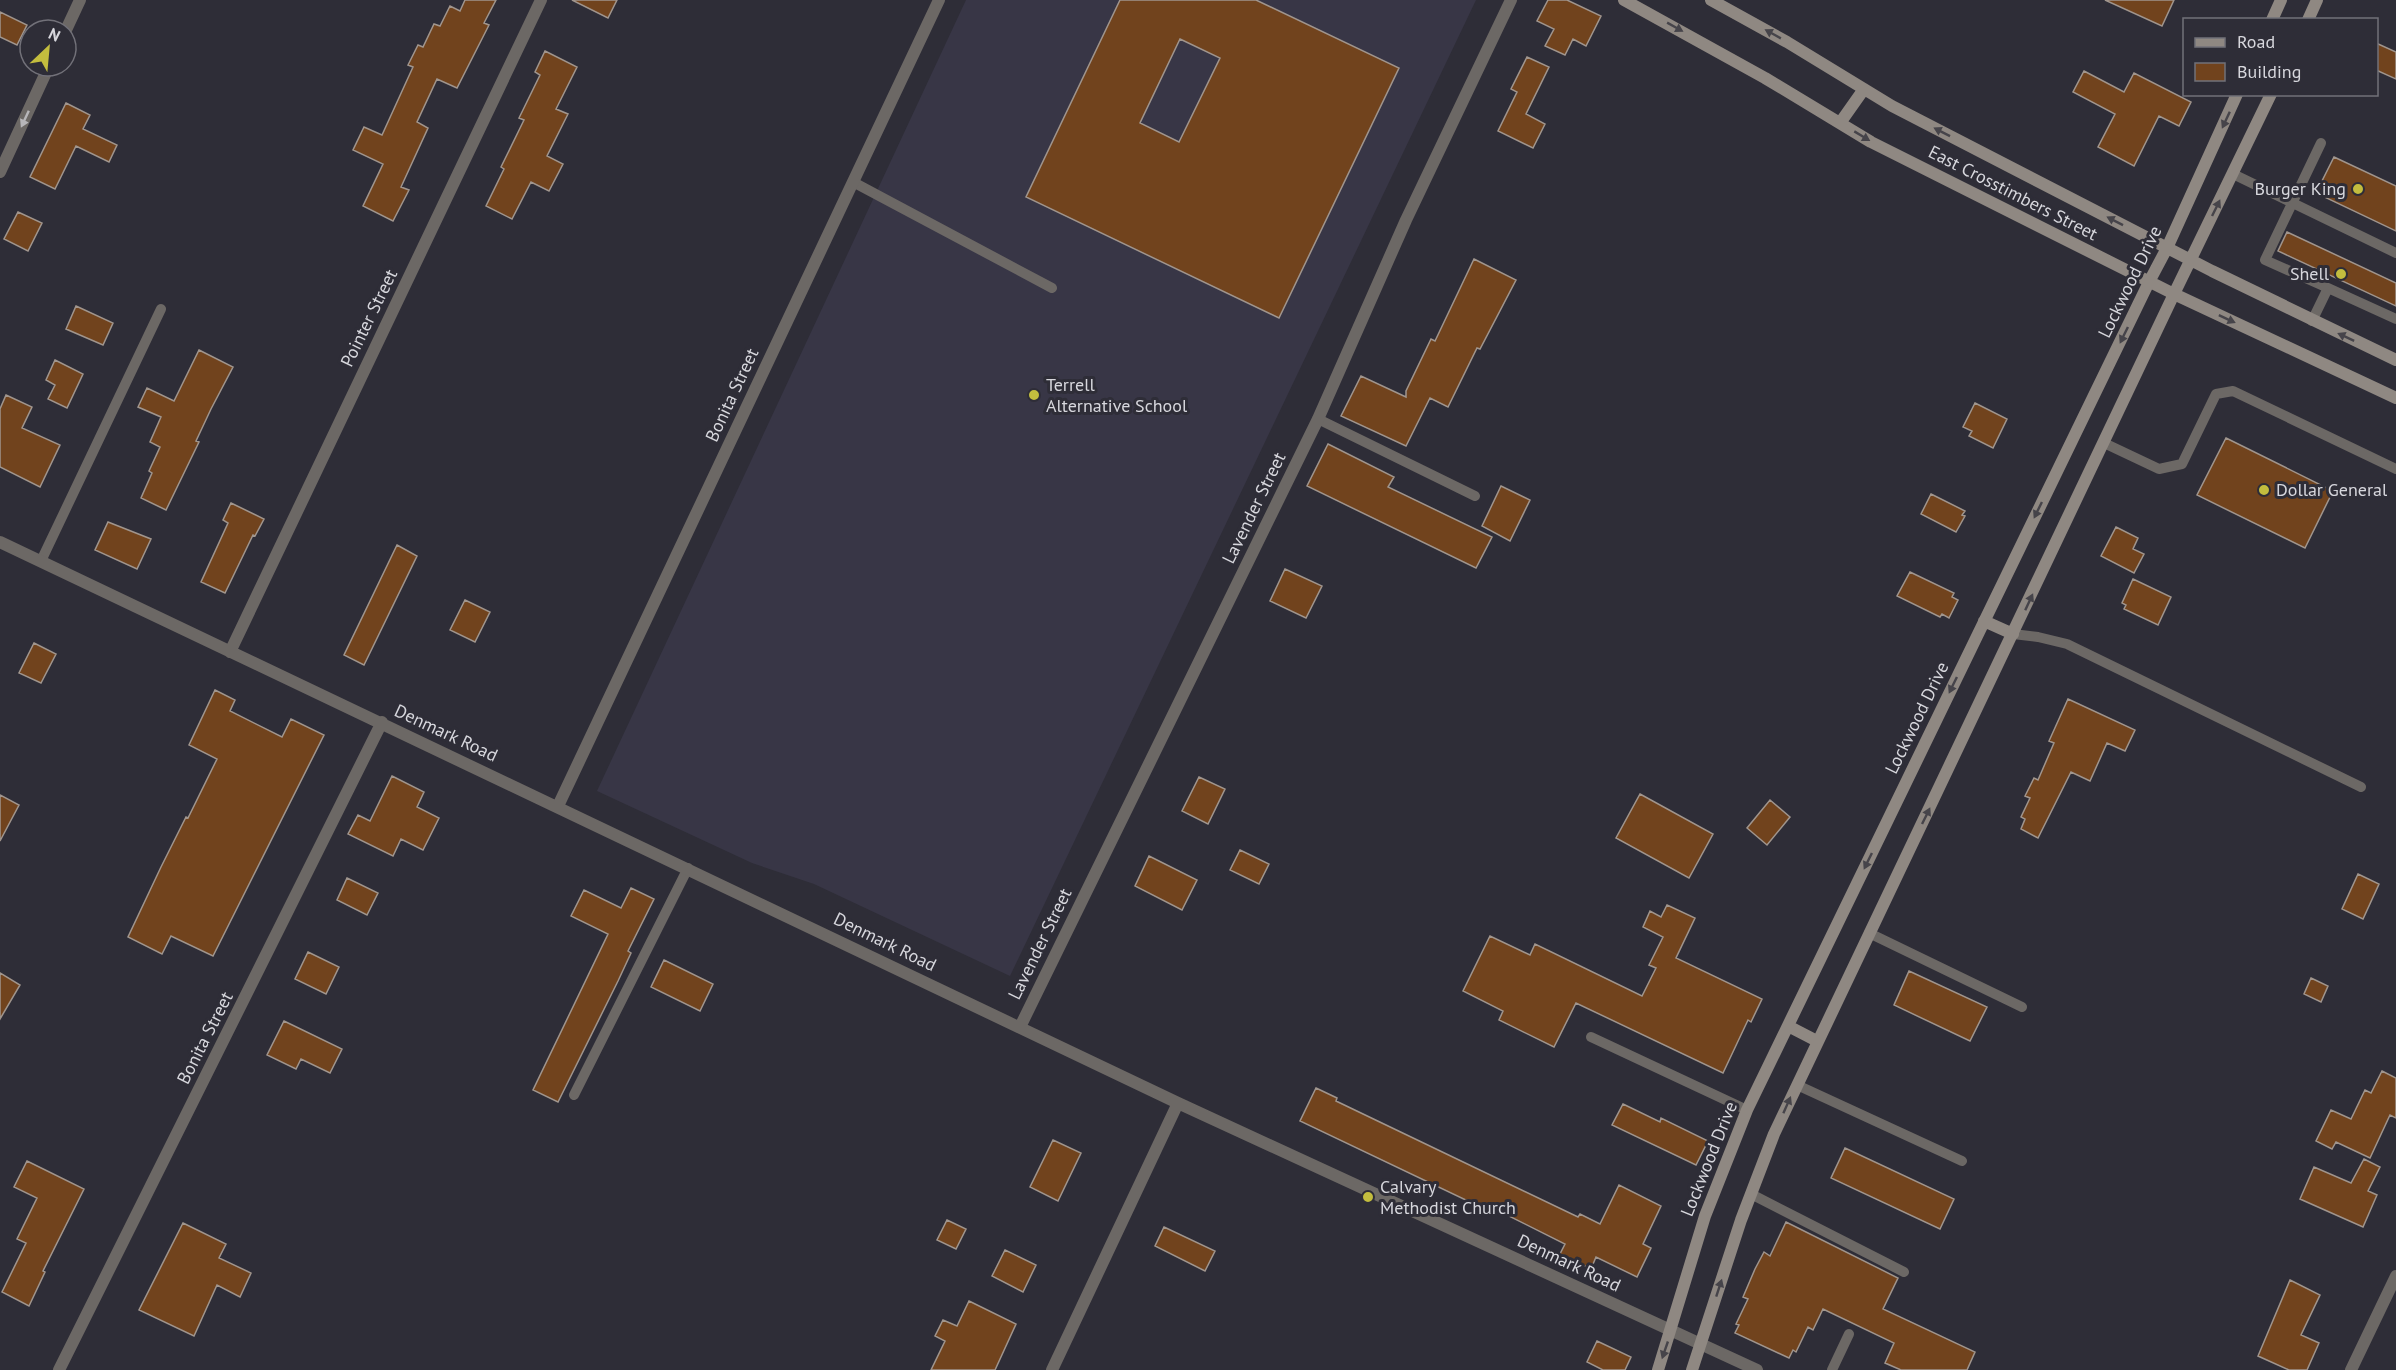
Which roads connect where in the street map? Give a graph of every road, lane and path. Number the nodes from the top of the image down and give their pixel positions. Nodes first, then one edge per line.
1 (80, 0) edge
2 (541, 0) edge
3 (939, 0) edge
4 (1511, 0) edge
5 (1624, 0) edge
6 (1712, 0) edge
7 (2281, 0) edge
8 (2317, 0) edge
9 (72, 18) edge
10 (2273, 18) edge
11 (2309, 18) edge
12 (43, 78) edge
13 (1864, 89) junction
14 (2237, 96) edge
15 (2270, 96) edge
16 (1839, 123) junction
17 (2321, 143) dead end
18 (0, 172) edge
19 (2233, 174) junction
20 (853, 182) junction
21 (2292, 204) junction
22 (2167, 248) junction
23 (2396, 253) edge
24 (2191, 260) junction
25 (2149, 282) junction
26 (1052, 288) dead end
27 (2328, 288) junction
28 (2174, 294) junction
29 (161, 309) dead end
30 (2396, 319) edge
31 (2312, 321) junction
32 (2396, 360) edge
33 (2396, 398) edge
34 (1318, 419) junction
35 (2104, 442) junction
36 (2396, 469) edge
37 (1475, 496) dead end
38 (0, 542) edge
39 (40, 561) junction
40 (1984, 621) junction
41 (2013, 634) junction
42 (230, 652) junction
43 (382, 722) junction
44 (2361, 787) dead end
45 (558, 806) junction
46 (688, 868) junction
47 (1869, 933) junction
48 (2022, 1007) dead end
49 (1788, 1026) junction
50 (1020, 1027) junction
51 (1591, 1037) dead end
52 (1817, 1041) junction
53 (1797, 1085) junction
54 (574, 1095) dead end
55 (1179, 1103) junction
56 (1748, 1110) junction
57 (1962, 1161) dead end
58 (1751, 1194) junction
59 (1904, 1272) dead end
60 (2396, 1276) edge
61 (1672, 1330) junction
62 (1849, 1334) dead end
63 (1701, 1344) junction
64 (59, 1370) edge
65 (1052, 1370) edge
66 (1658, 1370) edge
67 (1692, 1370) edge
68 (1757, 1370) edge
69 (1832, 1370) edge
70 (2351, 1370) edge

1 - 9 street
2 - 42 street, Pointer Street
3 - 20 street, Bonita Street
4 - 34 street, Lavender Street
5 -> 16 main road, East Crosstimbers Street
13 -> 6 main road, East Crosstimbers Street
7 - 10 main road
8 - 11 main road
12 -> 18 street
13 - 16 main road
22 -> 13 main road, East Crosstimbers Street
14 -> 22 main road, Lockwood Drive
15 - 19 main road
16 -> 25 main road, East Crosstimbers Street
17 - 21 lane
19 - 21 lane
24 -> 19 main road
20 - 26 lane
20 - 45 street, Bonita Street
21 - 23 lane
21 - 27 lane
22 - 24 main road, East Crosstimbers Street
22 - 25 main road, Lockwood Drive
24 - 28 main road
24 - 31 main road, East Crosstimbers Street
25 - 28 main road, East Crosstimbers Street
25 -> 40 main road, Lockwood Drive
27 - 30 lane
27 - 31 lane
28 -> 33 main road, East Crosstimbers Street
28 - 35 main road
29 - 39 lane
32 -> 31 main road, East Crosstimbers Street
34 - 37 lane
34 - 50 street, Lavender Street
35 - 36 lane
41 -> 35 main road
38 - 39 street, Denmark Road
39 - 42 street, Denmark Road
40 - 41 main road
40 -> 49 main road, Lockwood Drive
41 - 44 lane
47 -> 41 main road
42 - 43 street, Denmark Road
43 - 45 street, Denmark Road
43 - 64 street, Bonita Street
45 - 46 street, Denmark Road
46 - 50 street, Denmark Road
46 - 54 lane
47 - 48 lane
47 - 52 main road
49 - 52 main road
49 - 56 main road, Lockwood Drive
50 - 55 street, Denmark Road
51 - 56 lane
52 - 53 main road
53 - 57 lane
58 -> 53 main road
55 - 61 street, Denmark Road
55 - 65 street
56 - 61 main road, Lockwood Drive
58 - 59 lane
63 -> 58 main road
60 - 70 street
61 - 63 street, Denmark Road
61 -> 66 main road, Lockwood Drive
62 - 69 lane
63 - 67 main road
63 - 68 street, Denmark Road

